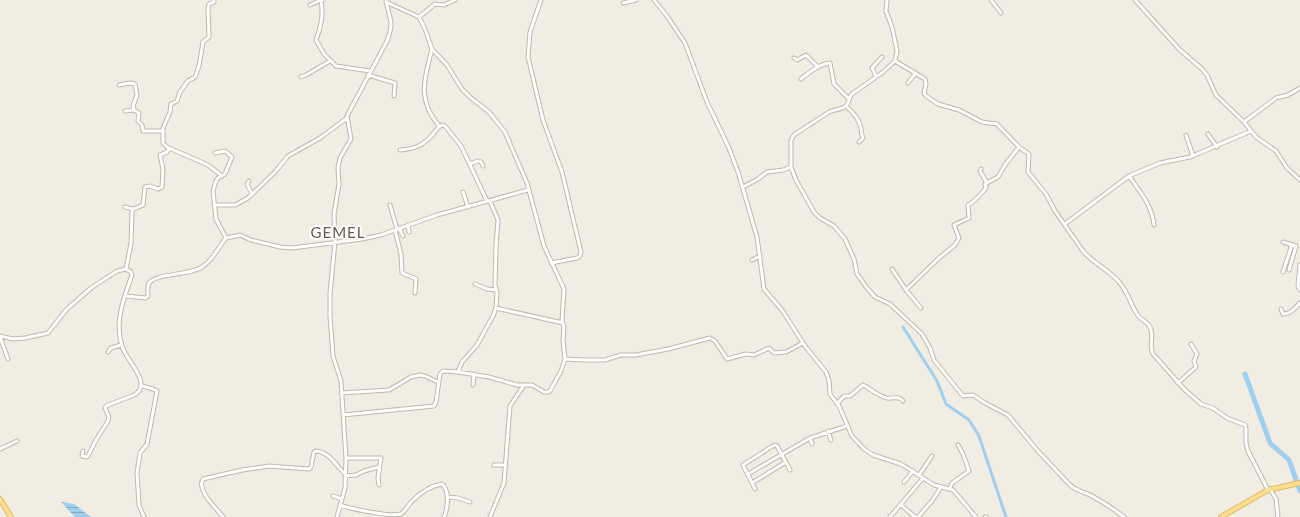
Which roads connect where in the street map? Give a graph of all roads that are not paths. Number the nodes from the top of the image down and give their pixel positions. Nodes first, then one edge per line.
1 (214, 0) edge
2 (322, 0) edge
3 (455, 0) edge
4 (541, 0) edge
5 (636, 0) edge
6 (654, 0) edge
7 (887, 0) edge
8 (991, 0) edge
9 (1135, 0) edge
10 (386, 1) edge
11 (623, 3) dead end
12 (310, 5) dead end
13 (1000, 13) dead end
14 (419, 17) junction
15 (432, 49) junction
16 (882, 57) dead end
17 (794, 58) dead end
18 (330, 61) junction
19 (895, 61) junction
20 (818, 67) junction
21 (370, 71) junction
22 (915, 74) junction
23 (368, 75) junction
24 (876, 76) junction
25 (301, 77) dead end
26 (801, 79) dead end
27 (908, 83) dead end
28 (119, 85) dead end
29 (1300, 88) edge
30 (394, 96) dead end
31 (849, 99) junction
32 (846, 106) junction
33 (134, 110) junction
34 (125, 111) dead end
35 (347, 118) junction
36 (1244, 122) junction
37 (439, 126) junction
38 (163, 130) junction
39 (1251, 131) junction
40 (1186, 134) dead end
41 (1208, 134) dead end
42 (859, 142) dead end
43 (1019, 147) junction
44 (1217, 147) junction
45 (169, 148) junction
46 (400, 150) dead end
47 (215, 153) dead end
48 (1193, 156) junction
49 (470, 164) junction
50 (483, 166) dead end
51 (792, 167) junction
52 (981, 169) dead end
53 (222, 176) junction
54 (1129, 176) junction
55 (1300, 180) edge
56 (248, 181) dead end
57 (987, 183) junction
58 (743, 187) junction
59 (528, 190) junction
60 (463, 192) dead end
61 (252, 194) junction
62 (488, 201) junction
63 (215, 205) junction
64 (390, 205) dead end
65 (125, 206) dead end
66 (468, 207) junction
67 (133, 209) junction
68 (1065, 224) junction
69 (408, 225) junction
70 (1154, 225) dead end
71 (397, 229) junction
72 (344, 232) dead end
73 (409, 232) dead end
74 (403, 236) dead end
75 (226, 238) junction
76 (353, 240) junction
77 (335, 242) junction
78 (1283, 242) dead end
79 (760, 256) junction
80 (752, 260) dead end
81 (1288, 262) junction
82 (551, 263) junction
83 (1300, 265) edge
84 (892, 269) dead end
85 (126, 270) junction
86 (1288, 270) dead end
87 (1283, 272) dead end
88 (475, 284) dead end
89 (496, 290) junction
90 (906, 290) junction
91 (1300, 290) edge
92 (415, 293) dead end
93 (125, 296) junction
94 (1300, 303) edge
95 (496, 308) junction
96 (921, 308) dead end
97 (1281, 309) dead end
98 (563, 323) junction
99 (0, 337) edge
100 (803, 343) junction
101 (1191, 344) dead end
102 (122, 345) junction
103 (108, 352) dead end
104 (8, 359) dead end
105 (565, 359) junction
106 (458, 372) junction
107 (474, 374) junction
108 (438, 382) junction
109 (1178, 383) junction
110 (473, 385) dead end
111 (142, 386) junction
112 (524, 386) junction
113 (341, 393) junction
114 (903, 401) dead end
115 (837, 404) junction
116 (343, 415) junction
117 (847, 426) junction
118 (828, 431) junction
119 (810, 438) junction
120 (831, 440) dead end
121 (17, 441) dead end
122 (812, 444) dead end
123 (958, 445) dead end
124 (0, 449) edge
125 (82, 451) dead end
126 (782, 454) junction
127 (932, 456) dead end
128 (346, 458) junction
129 (786, 462) junction
130 (494, 465) dead end
131 (506, 465) junction
132 (378, 467) junction
133 (790, 470) dead end
134 (913, 471) junction
135 (748, 474) junction
136 (919, 475) junction
137 (346, 476) junction
138 (923, 478) junction
139 (904, 482) dead end
140 (1300, 482) edge
141 (752, 483) junction
142 (379, 485) dead end
143 (941, 487) junction
144 (950, 488) junction
145 (755, 489) dead end
146 (1269, 489) junction
147 (333, 496) dead end
148 (447, 496) junction
149 (0, 499) edge
150 (342, 499) junction
151 (470, 502) dead end
152 (340, 505) junction
153 (901, 505) junction
154 (12, 517) edge
155 (144, 517) edge
156 (223, 517) edge
157 (337, 517) edge
158 (444, 517) edge
159 (490, 517) edge
160 (890, 517) edge
161 (916, 517) edge
162 (976, 517) edge
163 (1124, 517) edge
164 (1221, 517) edge
165 (1278, 517) edge

1 - 38 street
2 - 12 street
2 - 18 street
3 - 14 street
4 - 82 street
5 - 11 street
6 - 58 street
7 - 19 street
8 - 13 street
9 - 36 street
10 - 14 street
10 - 21 street
14 - 15 street
15 - 37 street
15 - 59 street
16 - 24 street
17 - 20 street
18 - 21 street
18 - 25 street
19 - 22 street
19 - 24 street
20 - 26 street
20 - 31 street
21 - 23 street
22 - 27 street
22 - 43 street
23 - 30 street
23 - 35 street
24 - 31 street
28 - 33 street
29 - 36 street
31 - 32 street
32 - 42 street
32 - 51 street
33 - 34 street
33 - 38 street
35 - 61 street
35 - 77 street
36 - 39 street
37 - 46 street
37 - 49 street
38 - 45 street
39 - 44 street
39 - 55 street
40 - 48 street
41 - 44 street
43 - 57 street
43 - 68 street
44 - 48 street
45 - 53 street
45 - 67 street
47 - 53 street
48 - 54 street
49 - 50 street
49 - 62 street
51 - 58 street
51 - 163 street
52 - 57 street
53 - 63 street
54 - 68 street
54 - 70 street
56 - 61 street
57 - 90 street
58 - 79 street
59 - 62 street
59 - 82 street
60 - 66 street
61 - 63 street
62 - 66 street
62 - 89 street
63 - 75 street
64 - 71 street
65 - 67 street
66 - 69 street
67 - 85 street
68 - 109 street
69 - 71 street
69 - 73 street
71 - 74 street
71 - 76 street
71 - 92 street
72 - 76 street
75 - 77 street
75 - 93 street
76 - 77 street
77 - 113 street
78 - 81 street
79 - 80 street
79 - 100 street
81 - 83 street
81 - 86 street
81 - 87 street
82 - 98 street
83 - 91 street
84 - 90 street
85 - 93 street
85 - 99 street
88 - 89 street
89 - 95 street
90 - 96 street
93 - 102 street
94 - 97 street
95 - 98 street
95 - 106 street
98 - 105 street
99 - 104 street
100 - 105 street
100 - 115 street
101 - 109 street
102 - 103 street
102 - 111 street
105 - 112 street
106 - 107 street
106 - 108 street
107 - 110 street
107 - 112 street
108 - 113 street
108 - 116 street
109 - 146 street
111 - 125 street
111 - 155 street
112 - 131 street
113 - 116 street
114 - 115 street
115 - 117 street
116 - 128 street
117 - 118 street
117 - 134 street
118 - 119 street
118 - 120 street
119 - 122 street
119 - 126 street
121 - 124 street
123 - 144 street
126 - 129 street
126 - 135 street
126 - 135 street
127 - 136 street
128 - 132 street
128 - 137 street
129 - 133 street
129 - 141 street
130 - 131 street
131 - 159 street
132 - 137 street
132 - 142 street
134 - 136 street
134 - 139 street
135 - 141 street
136 - 138 street
137 - 150 street
137 - 156 street
138 - 143 street
138 - 153 street
140 - 146 main road
141 - 145 street
143 - 144 street
143 - 161 street
144 - 162 street
146 - 164 main road
146 - 165 street
147 - 150 street
148 - 151 street
148 - 152 street
148 - 158 street
149 - 154 main road
150 - 152 street
152 - 157 street
153 - 160 street
153 - 161 street

